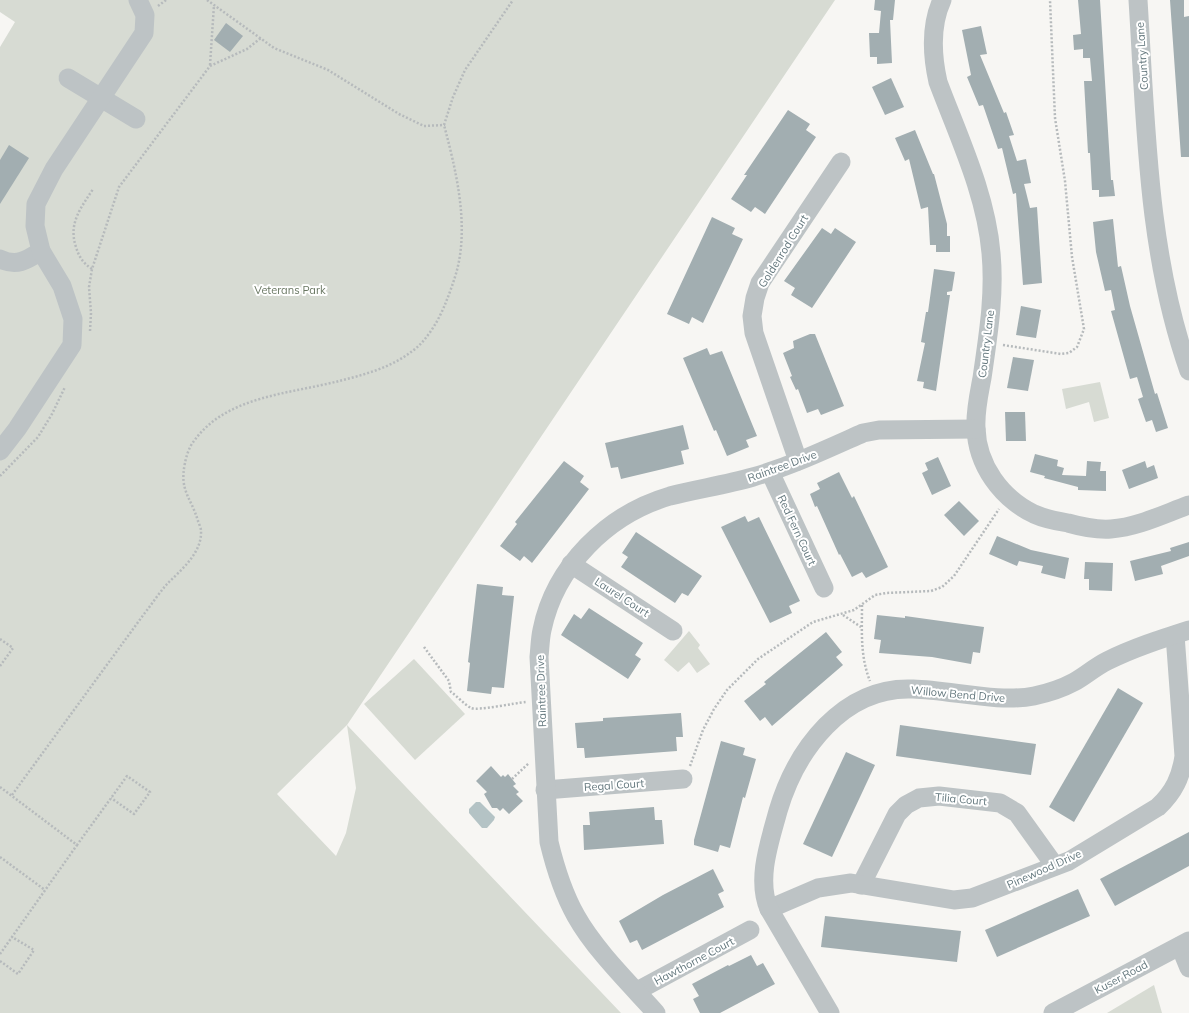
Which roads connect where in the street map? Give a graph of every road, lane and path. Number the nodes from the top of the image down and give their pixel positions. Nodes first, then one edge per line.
1 (138, 0) edge
2 (207, 0) edge
3 (513, 0) edge
4 (942, 0) edge
5 (1050, 0) edge
6 (1138, 0) edge
7 (214, 5) junction
8 (261, 38) junction
9 (210, 66) junction
10 (68, 78) dead end
11 (101, 99) junction
12 (136, 119) dead end
13 (444, 125) junction
14 (840, 162) dead end
15 (93, 189) dead end
16 (41, 250) junction
17 (0, 260) edge
18 (92, 269) junction
19 (89, 334) dead end
20 (987, 342) junction
21 (1189, 371) edge
22 (68, 381) dead end
23 (976, 429) junction
24 (0, 451) edge
25 (798, 461) junction
26 (770, 472) junction
27 (0, 476) edge
28 (1008, 497) junction
29 (1189, 505) edge
30 (571, 564) junction
31 (824, 588) dead end
32 (862, 605) junction
33 (843, 614) junction
34 (861, 627) junction
35 (673, 631) dead end
36 (1182, 632) edge
37 (0, 639) edge
38 (424, 647) dead end
39 (0, 666) edge
40 (874, 695) junction
41 (527, 702) dead end
42 (682, 779) joint
43 (0, 787) edge
44 (545, 790) junction
45 (12, 795) junction
46 (111, 798) dead end
47 (77, 844) junction
48 (0, 857) edge
49 (1055, 866) junction
50 (861, 885) junction
51 (45, 890) junction
52 (769, 909) junction
53 (750, 930) dead end
54 (12, 937) junction
55 (1184, 943) edge
56 (0, 954) edge
57 (0, 961) edge
58 (1189, 968) edge
59 (637, 991) junction
60 (656, 1013) edge
61 (830, 1013) edge
62 (1053, 1013) edge

1 - 11 street
2 - 7 path
3 - 13 path
4 - 20 street, Country Lane
5 - 20 path
6 - 21 street, Country Lane
7 - 8 path
7 - 9 path
8 - 9 path
8 - 13 path
9 - 18 path
10 - 11 street
11 - 12 street
11 - 16 street
13 - 45 path
14 - 25 street, Goldenrod Court
15 - 18 path
16 - 17 street
16 - 24 street
18 - 19 path
20 - 23 street, Country Lane
22 - 27 path
23 - 25 street, Raintree Drive
23 - 28 street, Country Lane
25 - 26 street, Raintree Drive
26 - 30 street, Raintree Drive
26 - 31 street, Red Fern Court
28 - 29 street, Country Lane
28 - 32 path
30 - 35 street, Laurel Court
30 - 44 street, Raintree Drive
32 - 33 path
32 - 34 path
33 - 34 path
33 - 42 path
34 - 40 path
36 - 40 street, Willow Bend Drive
36 - 49 street, Pinewood Drive
37 - 39 path
38 - 41 path
40 - 52 street, Willow Bend Drive
42 - 44 street, Regal Court
43 - 45 path
44 - 59 street, Raintree Drive
45 - 47 path
46 - 47 path
47 - 51 path
48 - 51 path
49 - 50 street, Pinewood Drive
49 - 50 street, Tilia Court
50 - 52 street, Pinewood Drive
51 - 54 path
52 - 61 street, Willow Bend Drive
53 - 59 street, Hawthorne Court
54 - 56 path
54 - 57 path
55 - 58 street
55 - 62 street, Kuser Road
59 - 60 street, Raintree Drive

